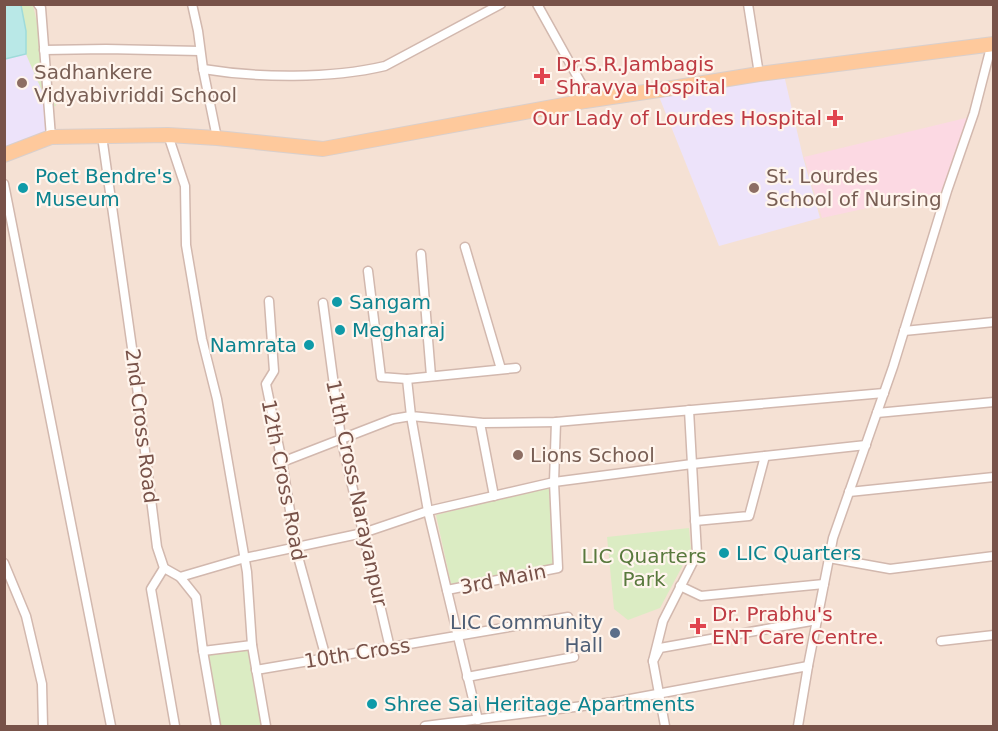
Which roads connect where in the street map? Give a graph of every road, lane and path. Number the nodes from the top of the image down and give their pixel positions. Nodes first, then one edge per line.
1 (38, 4) edge
2 (192, 4) edge
3 (501, 4) edge
4 (537, 4) edge
5 (748, 4) edge
6 (993, 42) edge
7 (44, 50) junction
8 (201, 51) junction
9 (202, 69) junction
10 (759, 74) junction
11 (591, 101) junction
12 (168, 135) junction
13 (102, 136) junction
14 (51, 137) junction
15 (217, 138) junction
16 (4, 155) edge
17 (4, 184) edge
18 (465, 247) dead end
19 (421, 254) dead end
20 (368, 271) dead end
21 (269, 301) dead end
22 (323, 303) dead end
23 (993, 322) edge
24 (904, 331) junction
25 (516, 368) dead end
26 (501, 369) junction
27 (431, 376) junction
28 (407, 379) junction
29 (884, 393) junction
30 (993, 402) edge
31 (689, 410) junction
32 (877, 413) junction
33 (411, 416) junction
34 (556, 422) junction
35 (480, 423) junction
36 (342, 438) junction
37 (866, 445) junction
38 (765, 456) junction
39 (282, 462) junction
40 (692, 464) junction
41 (993, 477) edge
42 (554, 482) junction
43 (849, 492) junction
44 (494, 496) junction
45 (428, 511) junction
46 (695, 521) junction
47 (363, 533) junction
48 (296, 548) junction
49 (993, 556) edge
50 (245, 558) junction
51 (829, 558) junction
52 (4, 563) edge
53 (164, 568) junction
54 (180, 577) junction
55 (824, 584) junction
56 (680, 586) junction
57 (447, 590) junction
58 (568, 617) dead end
59 (817, 620) junction
60 (993, 635) edge
61 (458, 636) junction
62 (941, 641) dead end
63 (252, 645) junction
64 (390, 648) junction
65 (202, 651) junction
66 (574, 657) dead end
67 (326, 658) junction
68 (653, 660) junction
69 (808, 666) junction
70 (256, 670) junction
71 (467, 677) junction
72 (660, 694) junction
73 (478, 720) junction
74 (43, 726) edge
75 (111, 726) edge
76 (175, 726) edge
77 (216, 726) edge
78 (266, 726) edge
79 (425, 726) edge
80 (665, 726) edge
81 (798, 726) edge

1 - 7 street
2 - 8 street
3 - 9 street
4 - 11 street
5 - 10 street
6 - 10 main road
6 - 24 street
7 - 8 street
7 - 14 street
8 - 9 street
9 - 15 street
10 - 11 main road
11 - 15 main road
12 - 13 main road
12 - 15 main road
12 - 50 street
13 - 14 main road
13 - 53 street, 2nd Cross Road
14 - 16 main road
17 - 75 street
18 - 26 street
19 - 27 street
20 - 28 street
21 - 39 street, 12th Cross Road
22 - 36 street, 11th Cross Narayanpur
23 - 24 street
24 - 29 street
25 - 26 street
26 - 27 street
27 - 28 street
28 - 33 street
29 - 31 street
29 - 32 street
30 - 32 street
31 - 34 street
31 - 40 street
32 - 37 street
33 - 35 street
33 - 36 street
33 - 45 street
34 - 35 street
34 - 42 street
35 - 44 street
36 - 39 street
36 - 47 street, 11th Cross Narayanpur
37 - 38 street
37 - 43 street
38 - 40 street
38 - 46 street
39 - 48 street, 12th Cross Road
40 - 42 street
40 - 46 street
41 - 43 street
42 - 44 street
42 - 57 street, 3rd Main
43 - 51 street
44 - 45 street
45 - 47 street
45 - 57 street
46 - 56 street
47 - 48 street
47 - 64 street, 11th Cross Narayanpur
48 - 50 street
48 - 67 street, 12th Cross Road
49 - 51 street
50 - 54 street
50 - 63 street
51 - 55 street
52 - 74 street
53 - 54 street
53 - 76 street
54 - 65 street
55 - 56 street
55 - 59 street
56 - 68 street
57 - 61 street
58 - 61 street, 10th Cross
59 - 68 street
59 - 69 street
60 - 62 street
61 - 64 street, 10th Cross
61 - 71 street
63 - 65 street
63 - 70 street
64 - 67 street, 10th Cross
65 - 77 street
66 - 71 street
67 - 70 street, 10th Cross
68 - 72 street
69 - 72 street
69 - 81 street
70 - 78 street
71 - 73 street
72 - 73 street
72 - 80 street
73 - 79 street

